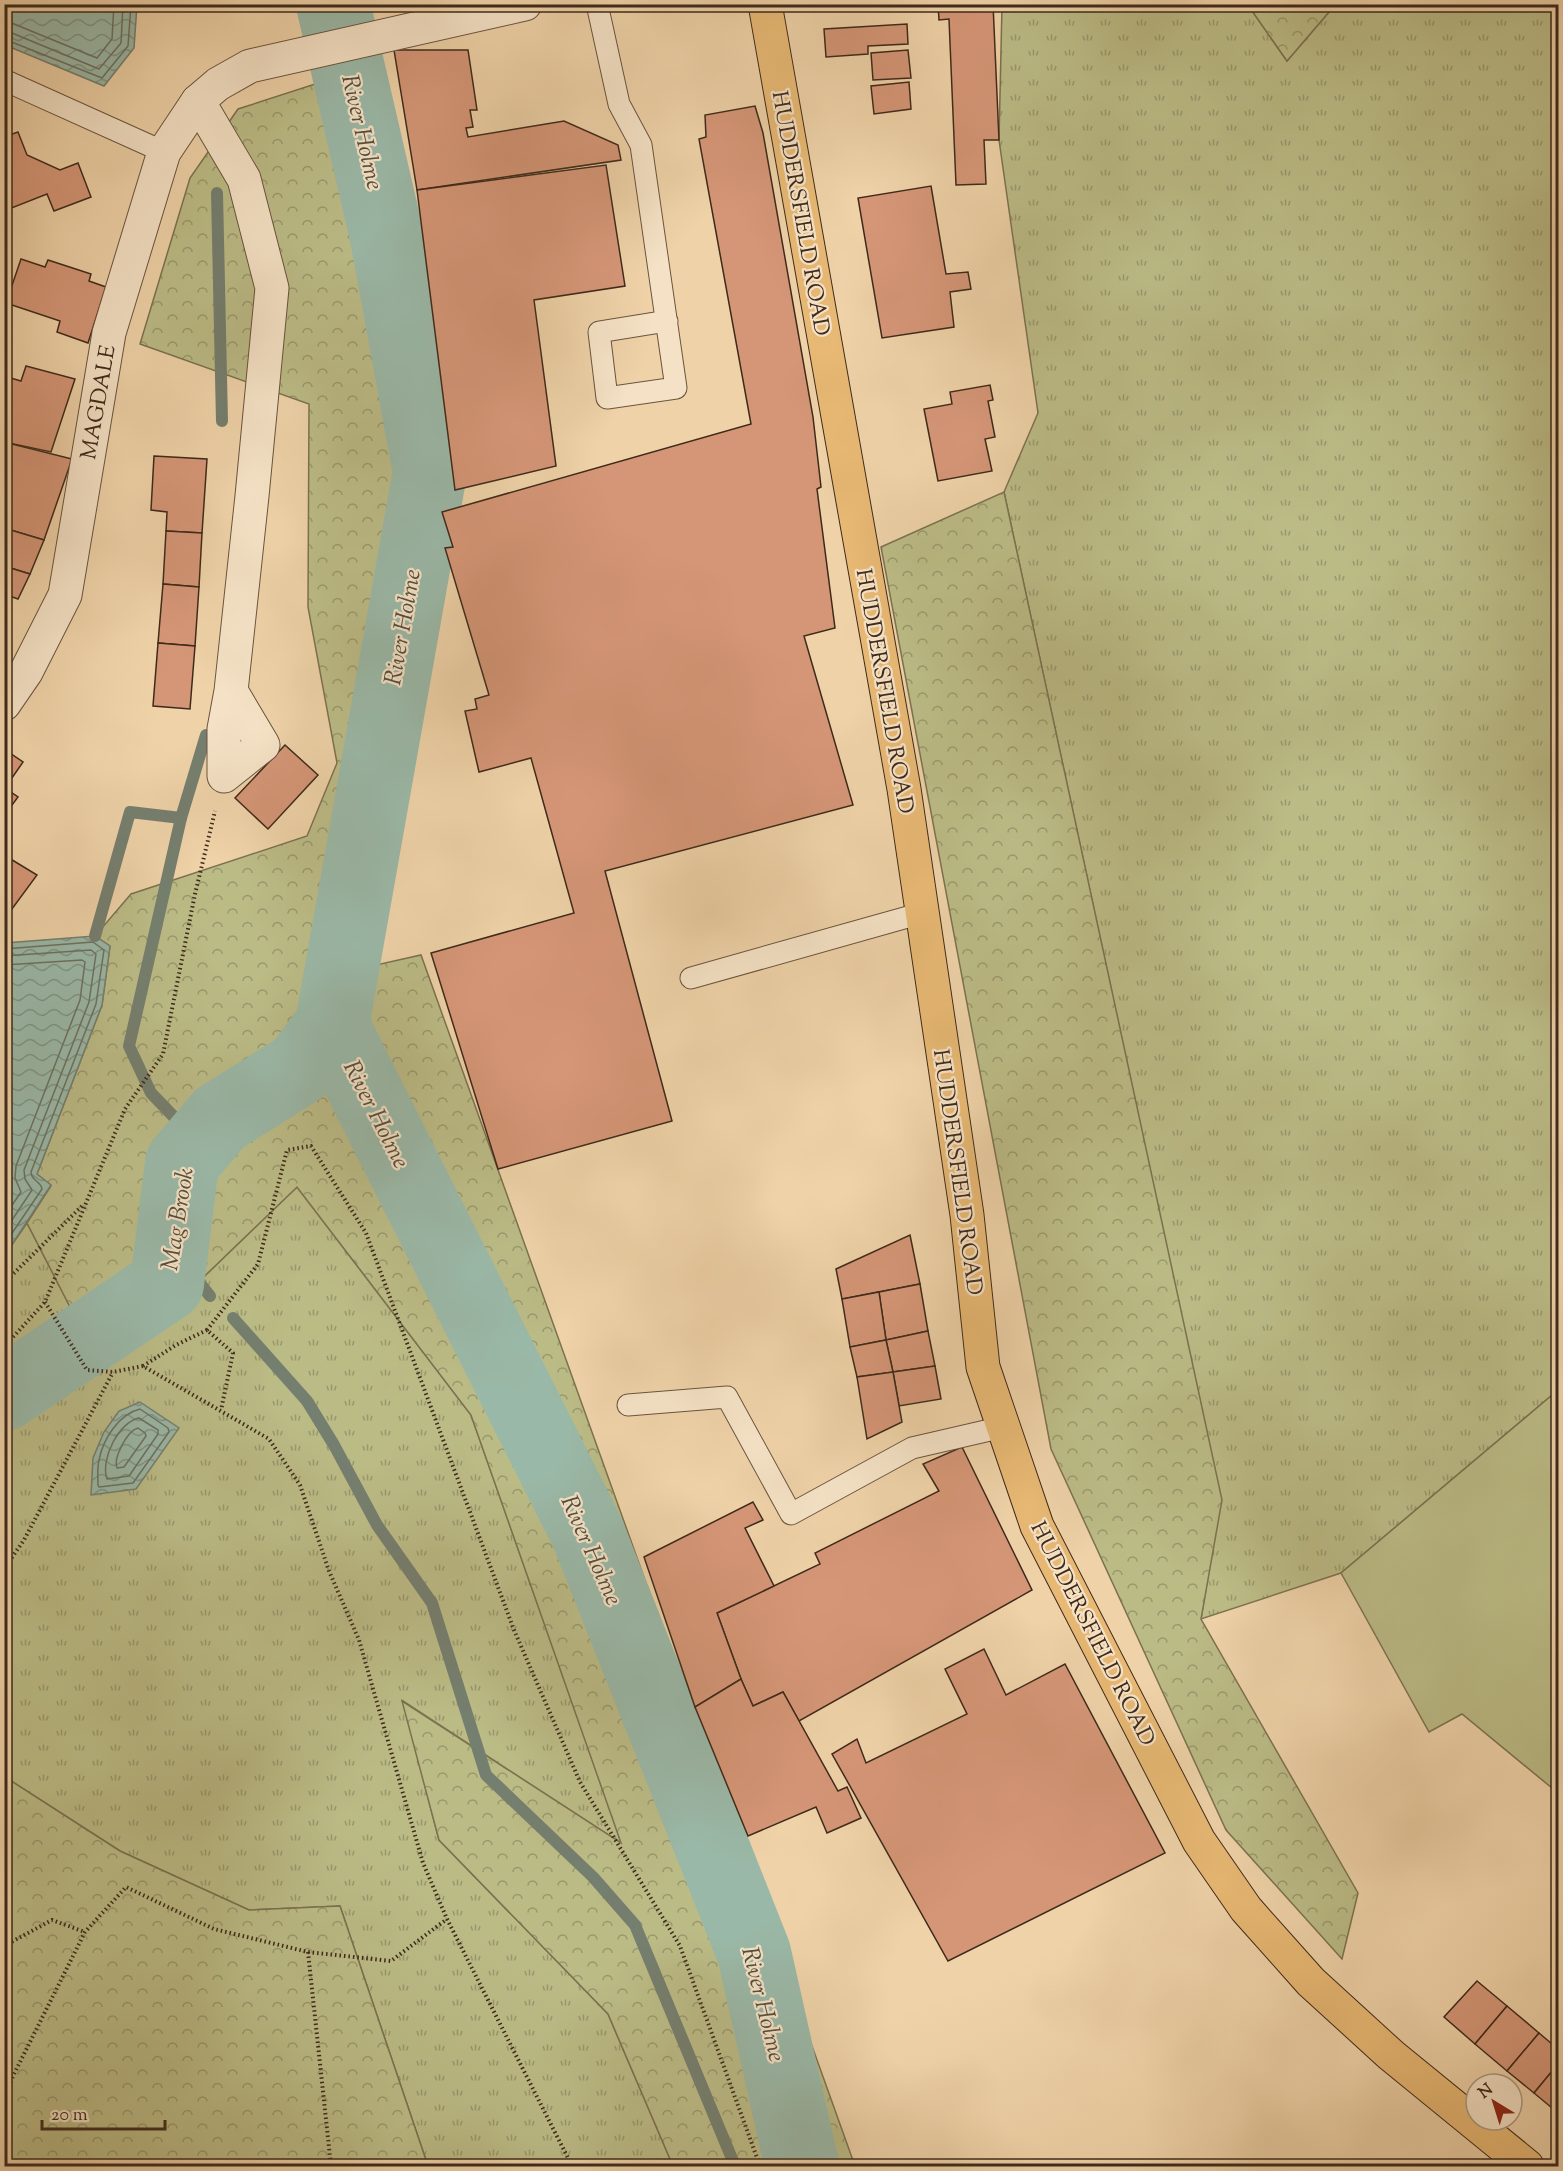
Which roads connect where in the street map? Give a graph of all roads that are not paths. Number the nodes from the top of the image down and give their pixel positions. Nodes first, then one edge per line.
1 (525, 4) edge
2 (597, 4) edge
3 (765, 4) edge
4 (4, 80) edge
5 (198, 100) junction
6 (164, 152) junction
7 (666, 321) junction
8 (4, 704) edge
9 (224, 776) road end
10 (922, 913) junction
11 (691, 978) dead end
12 (628, 1405) dead end
13 (1003, 1427) junction
14 (1527, 2166) edge

1 - 5 street, MAGDALE
2 - 7 lane
3 - 10 main road, HUDDERSFIELD ROAD
4 - 6 lane
5 - 6 street, MAGDALE
5 - 9 street
6 - 8 street, MAGDALE
7 - 7 lane
10 - 11 lane
10 - 13 main road, HUDDERSFIELD ROAD
12 - 13 lane
13 - 14 main road, HUDDERSFIELD ROAD

